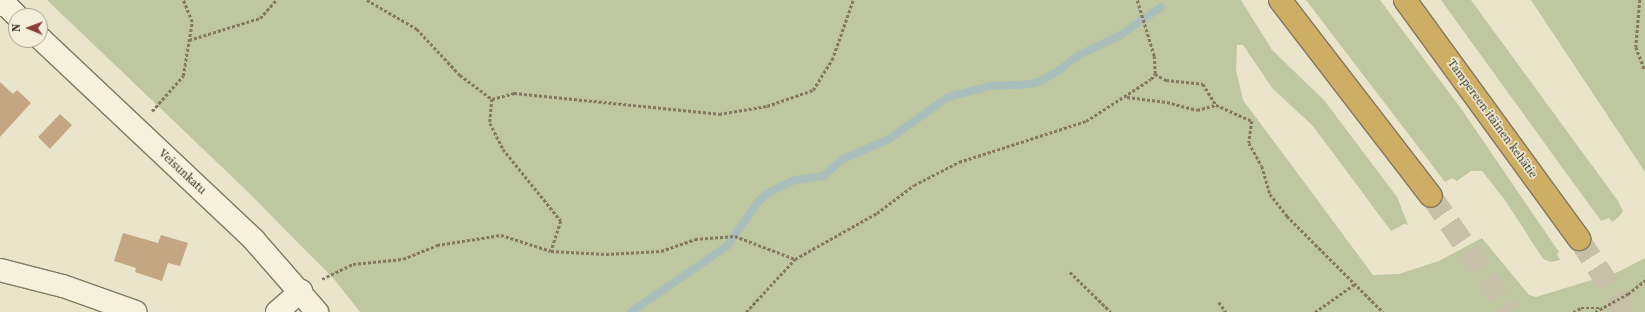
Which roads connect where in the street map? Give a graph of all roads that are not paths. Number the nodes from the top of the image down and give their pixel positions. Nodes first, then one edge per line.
1 (0, 0) edge
2 (1280, 0) edge
3 (1405, 0) edge
4 (8, 8) edge
5 (48, 46) edge
6 (1431, 196) tunnel mouth
7 (1579, 239) tunnel mouth
8 (0, 270) edge
9 (309, 286) junction
10 (136, 312) edge
11 (277, 312) edge
12 (317, 312) edge

1 - 4 street
2 - 6 highway
3 - 7 highway, Tampereen itäinen kehätie
5 - 9 street, Veisunkatu
8 - 10 street
9 - 11 street
9 - 12 street, Veisunkatu

